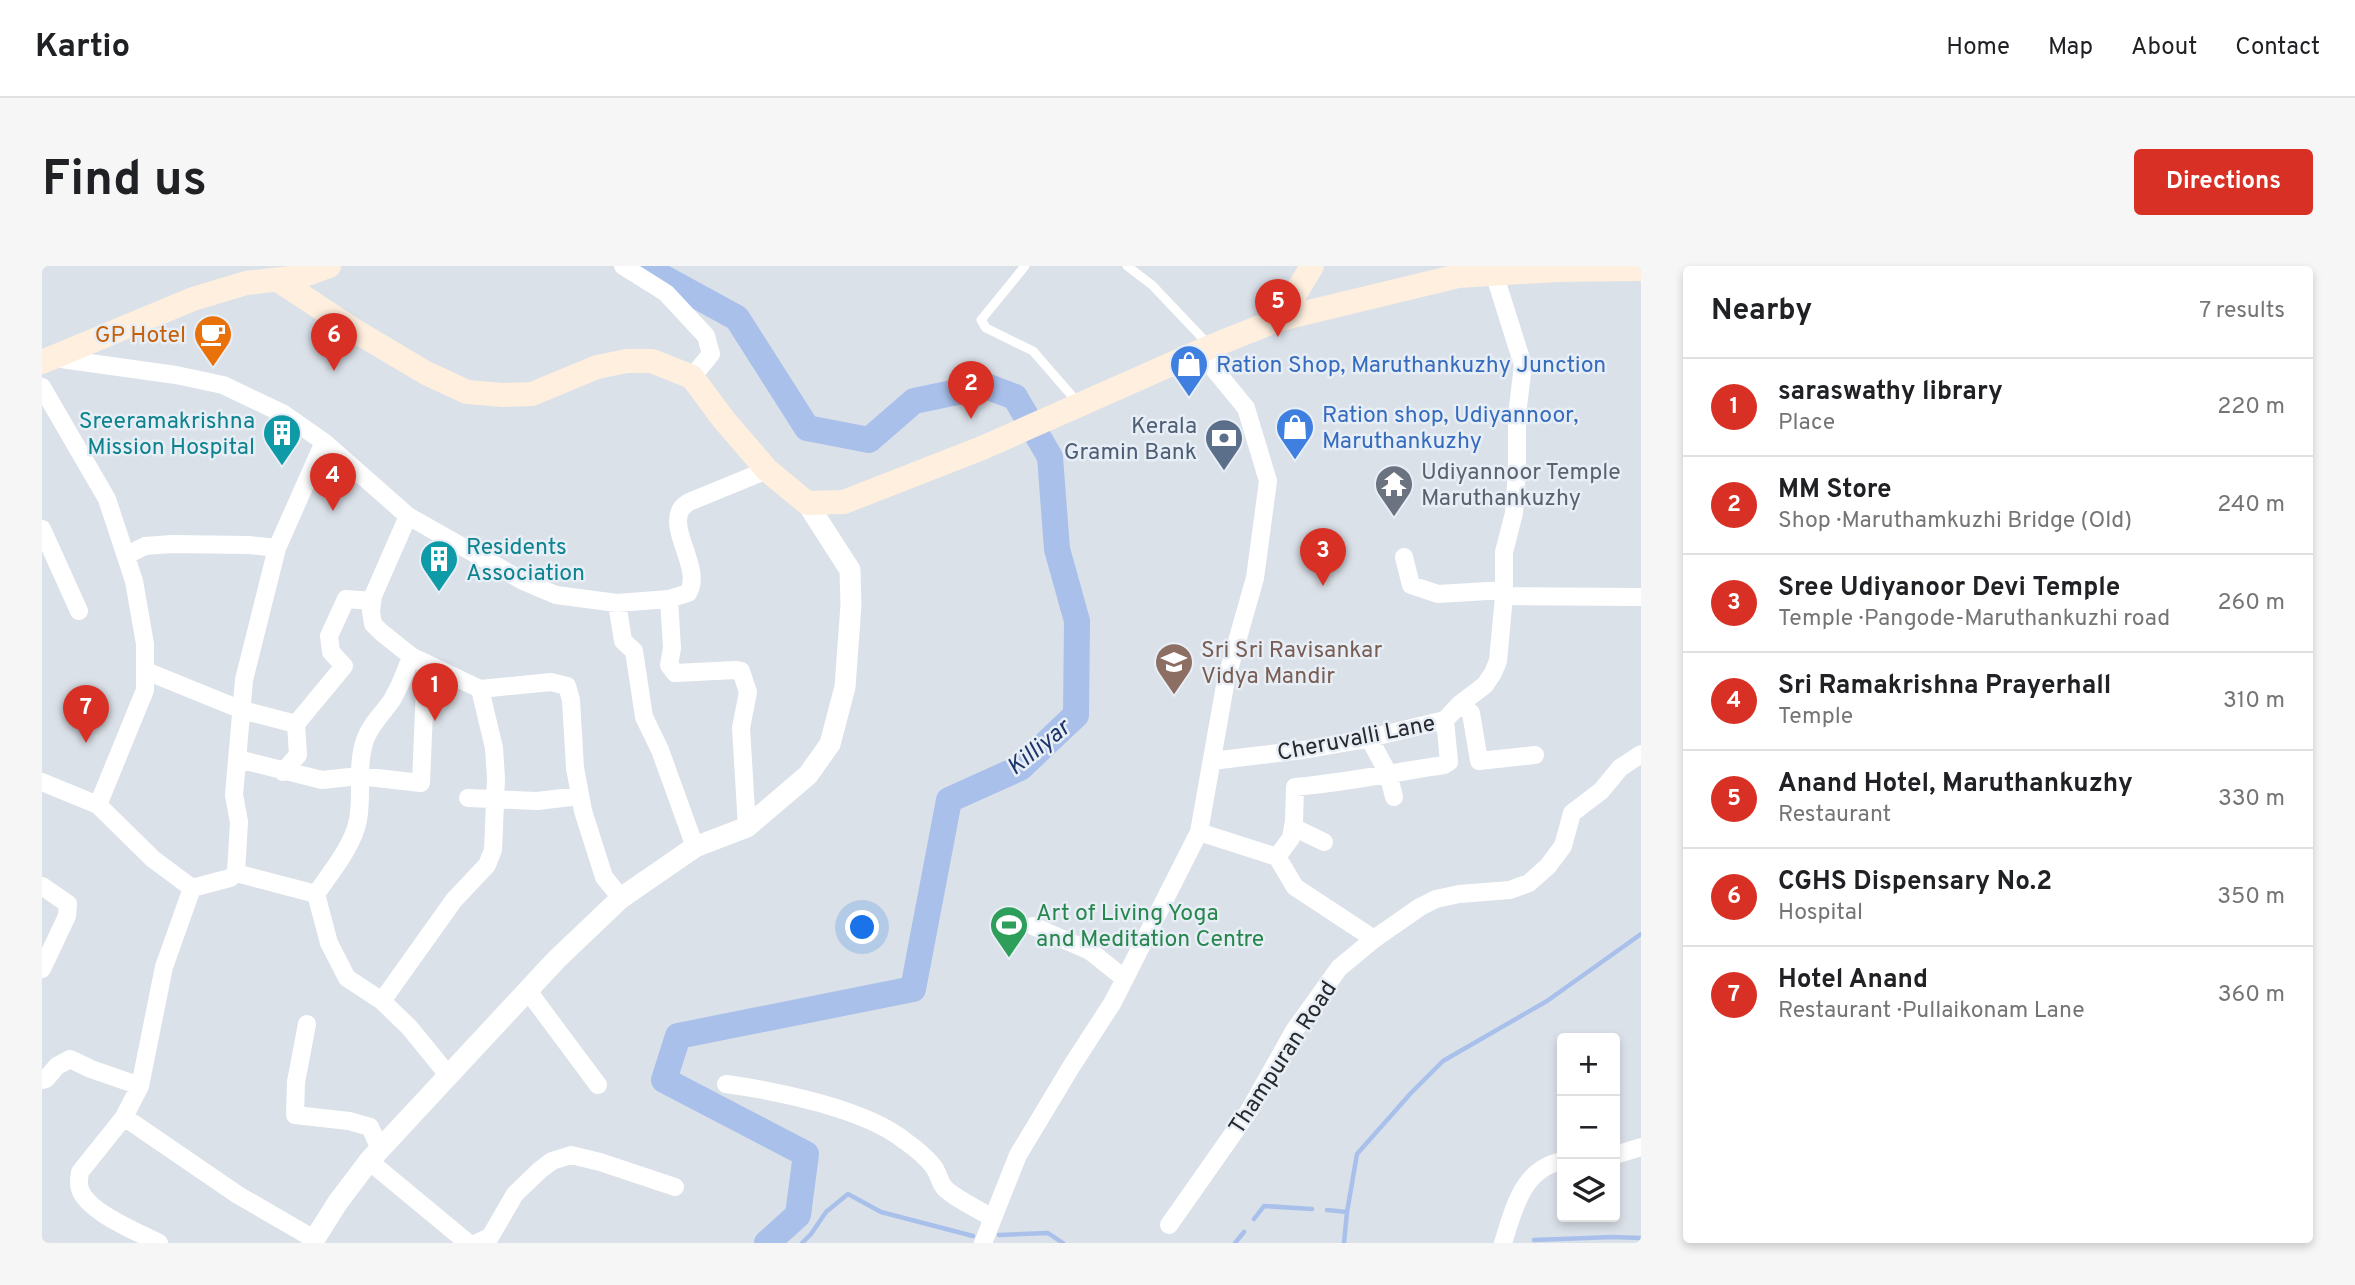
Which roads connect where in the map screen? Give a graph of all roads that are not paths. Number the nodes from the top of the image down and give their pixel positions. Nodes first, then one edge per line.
1 (329, 266) edge
2 (623, 266) edge
3 (1025, 266) edge
4 (1127, 266) edge
5 (1312, 266) edge
6 (1641, 269) edge
7 (280, 273) edge
8 (1493, 273) junction
9 (1280, 319) junction
10 (1205, 349) junction
11 (48, 360) edge
12 (692, 377) junction
13 (42, 387) edge
14 (1076, 407) junction
15 (324, 442) junction
16 (767, 470) junction
17 (807, 503) junction
18 (408, 516) junction
19 (42, 529) edge
20 (277, 548) junction
21 (127, 555) junction
22 (1404, 557) dead end
23 (1504, 593) junction
24 (1641, 597) edge
25 (669, 599) junction
26 (372, 601) junction
27 (617, 603) junction
28 (79, 611) dead end
29 (418, 659) junction
30 (146, 671) junction
31 (480, 688) junction
32 (1460, 704) junction
33 (242, 710) junction
34 (1445, 720) junction
35 (296, 724) junction
36 (1369, 738) junction
37 (1641, 754) edge
38 (1535, 755) dead end
39 (238, 759) junction
40 (1212, 761) junction
41 (283, 772) junction
42 (1388, 774) junction
43 (359, 776) junction
44 (42, 782) edge
45 (580, 796) junction
46 (1394, 797) dead end
47 (468, 798) dead end
48 (495, 798) junction
49 (97, 806) junction
50 (747, 827) junction
51 (1293, 827) junction
52 (1199, 832) junction
53 (1324, 842) dead end
54 (695, 847) junction
55 (1277, 857) junction
56 (236, 873) junction
57 (42, 886) edge
58 (192, 888) junction
59 (316, 894) junction
60 (621, 898) junction
61 (1033, 926) dead end
62 (1374, 939) junction
63 (42, 968) edge
64 (1125, 979) junction
65 (528, 991) junction
66 (382, 1001) junction
67 (307, 1024) dead end
68 (449, 1076) junction
69 (42, 1080) edge
70 (726, 1084) dead end
71 (598, 1085) dead end
72 (140, 1086) junction
73 (124, 1117) junction
74 (1641, 1147) edge
75 (1620, 1153) edge
76 (375, 1155) junction
77 (1557, 1163) edge
78 (675, 1187) dead end
79 (993, 1217) junction
80 (1169, 1225) dead end
81 (313, 1241) edge
82 (159, 1243) edge
83 (468, 1243) edge
84 (477, 1243) edge
85 (983, 1243) edge
86 (1503, 1243) edge

1 - 7 main road
2 - 12 street
3 - 14 lane
4 - 10 lane
5 - 9 main road
6 - 8 main road
7 - 11 main road
7 - 12 main road
8 - 9 main road
8 - 23 street, Cheruvalli Lane
9 - 10 main road
10 - 14 main road
10 - 40 street
11 - 15 street
12 - 16 main road
13 - 21 street
14 - 17 main road
15 - 18 street
15 - 20 street
16 - 17 main road
16 - 25 street
17 - 50 street
18 - 26 street
18 - 27 street
19 - 28 street
20 - 21 street
20 - 33 street
21 - 30 street
22 - 23 street
23 - 24 street
23 - 32 street, Cheruvalli Lane
25 - 27 street
25 - 50 street
26 - 29 street
26 - 35 street
27 - 54 street
29 - 31 street
29 - 43 street
29 - 43 street
30 - 33 street
30 - 49 street
31 - 45 street
31 - 48 street
32 - 34 street, Cheruvalli Lane
32 - 38 street
33 - 35 street
33 - 39 street
34 - 36 street, Cheruvalli Lane
34 - 42 street
35 - 41 street
36 - 40 street, Cheruvalli Lane
36 - 42 street
37 - 62 street, Thampuran Road
39 - 41 street
39 - 56 street
40 - 52 street
41 - 43 street
42 - 46 street
42 - 51 street
43 - 59 street
44 - 49 street
45 - 48 street
45 - 60 street
47 - 48 street
48 - 66 street
49 - 58 street
50 - 54 street
51 - 53 street
51 - 55 street
52 - 55 street
52 - 64 street
54 - 60 street
55 - 62 street
56 - 58 street
56 - 59 street
57 - 63 street
58 - 72 street
59 - 66 street
60 - 65 street
61 - 64 street
62 - 80 street, Thampuran Road
64 - 79 street
65 - 68 street
65 - 71 street
66 - 68 street
67 - 76 street
68 - 76 street
69 - 72 street
70 - 79 street
72 - 73 street
73 - 81 street
73 - 82 street
74 - 75 street
76 - 81 street
76 - 83 street
77 - 86 street
78 - 84 street
79 - 85 street

